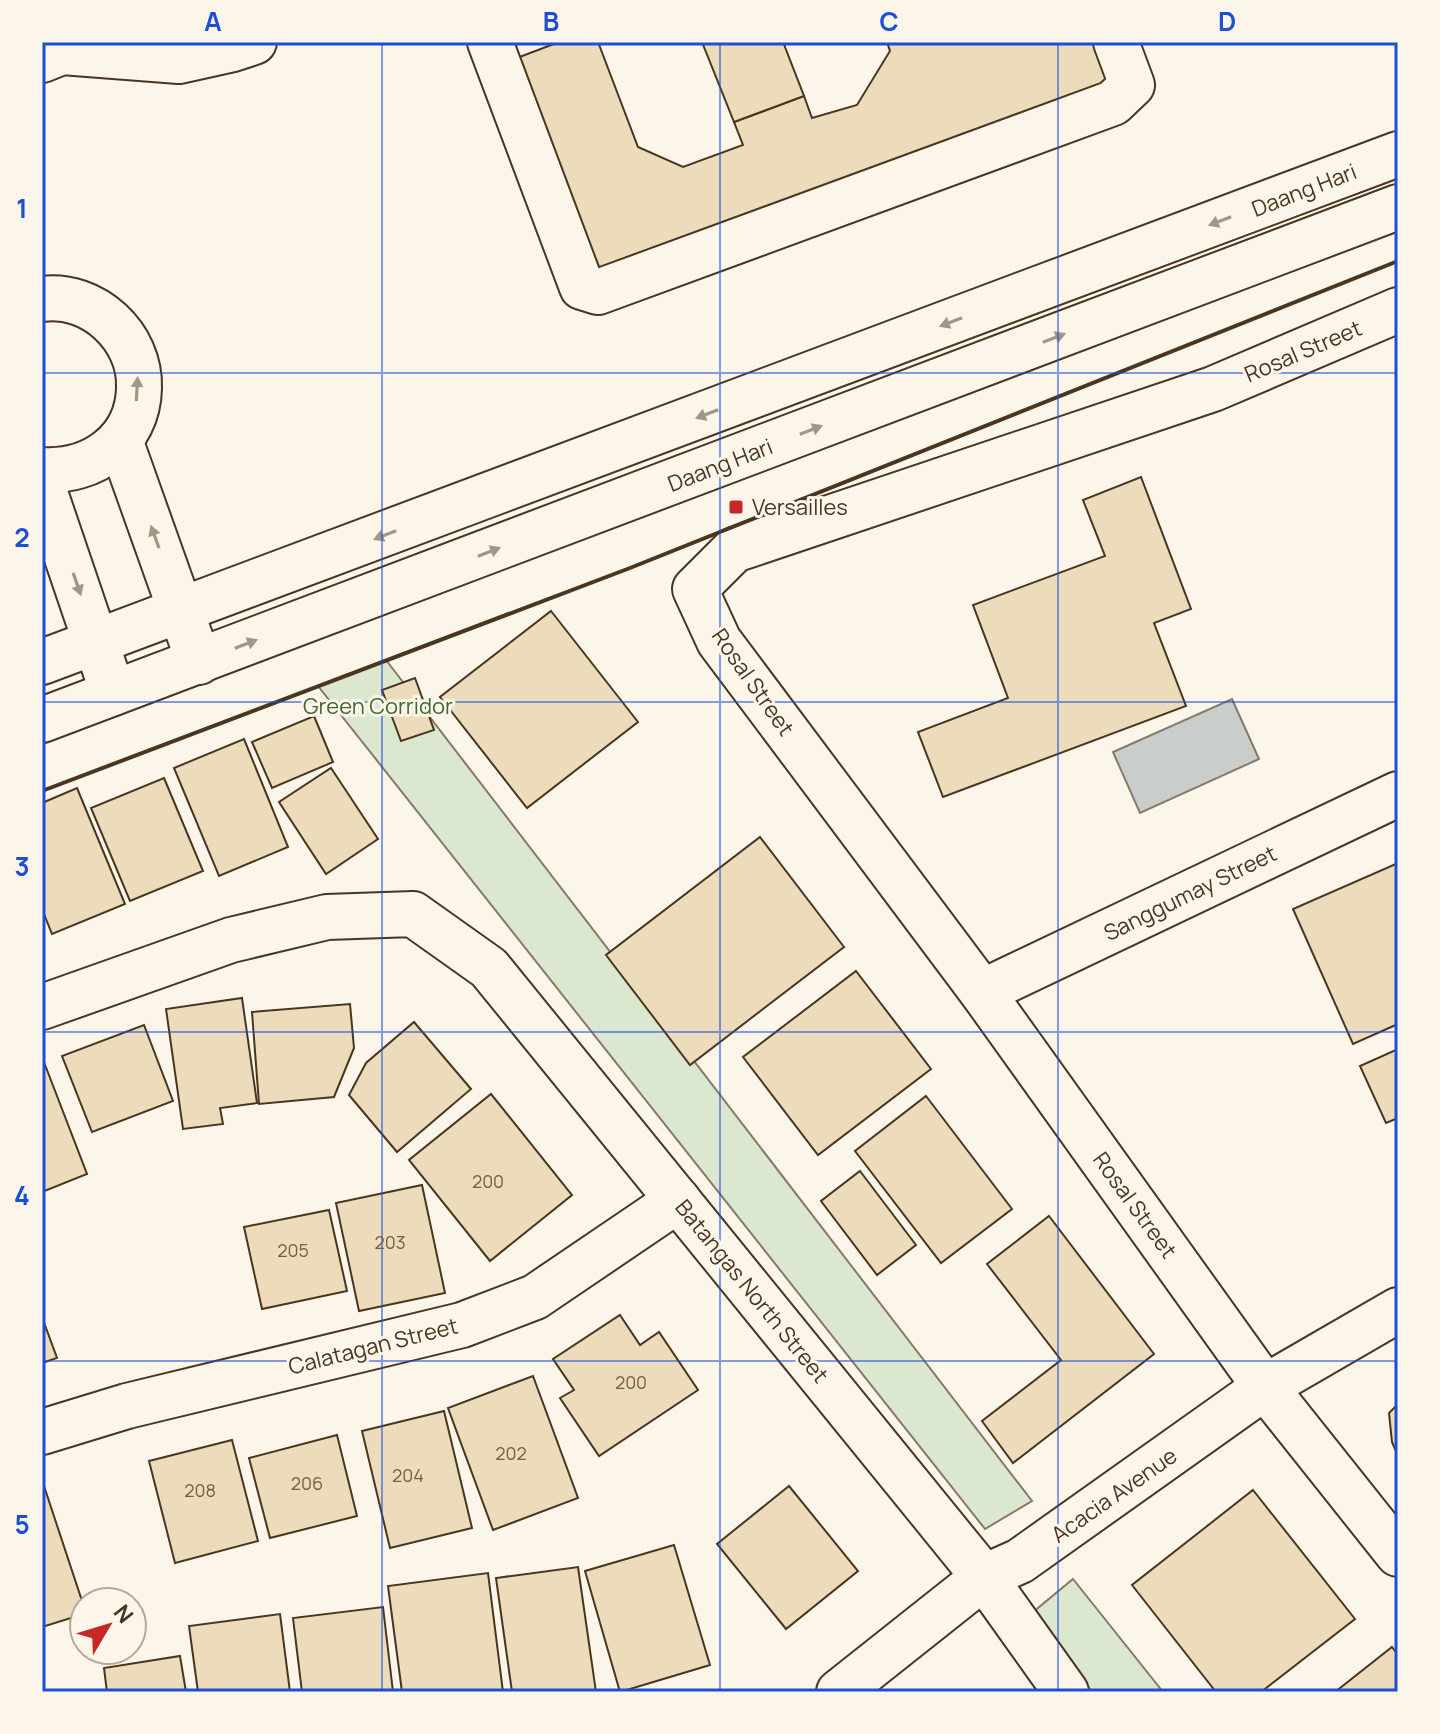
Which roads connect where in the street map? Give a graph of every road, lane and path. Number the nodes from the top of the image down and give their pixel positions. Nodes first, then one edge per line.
1 (254, 42) edge
2 (490, 42) edge
3 (1116, 42) edge
4 (42, 60) edge
5 (1398, 154) edge
6 (1398, 207) edge
7 (45, 292) edge
8 (1398, 310) edge
9 (120, 440) junction
10 (42, 470) edge
11 (42, 484) edge
12 (181, 611) junction
13 (97, 642) junction
14 (42, 662) edge
15 (199, 662) junction
16 (113, 693) junction
17 (42, 720) edge
18 (1398, 794) edge
19 (982, 992) junction
20 (42, 1007) edge
21 (678, 1200) junction
22 (1398, 1310) edge
23 (1265, 1387) junction
24 (42, 1432) edge
25 (1398, 1554) edge
26 (984, 1577) junction
27 (839, 1692) edge
28 (1066, 1692) edge

1 - 4 street
2 - 3 street
5 -> 12 street, Daang Hari
15 -> 6 street, Daang Hari
9 -> 7 street
8 - 19 street, Rosal Street
9 - 10 street
12 -> 9 street
11 -> 13 street
12 - 13 street, Daang Hari
12 - 15 street
13 - 14 street, Daang Hari
13 - 16 street
15 - 16 street, Daang Hari
16 - 17 street, Daang Hari
18 - 19 street, Sanggumay Street
19 - 23 street, Rosal Street
20 - 21 street, Batangas North Street
21 - 24 street, Calatagan Street
21 - 26 street, Batangas North Street
22 - 23 street, Acacia Avenue
23 - 25 street, Rosal Street
23 - 26 street, Acacia Avenue
26 - 27 street, Acacia Avenue
26 - 28 street, Batangas North Street

